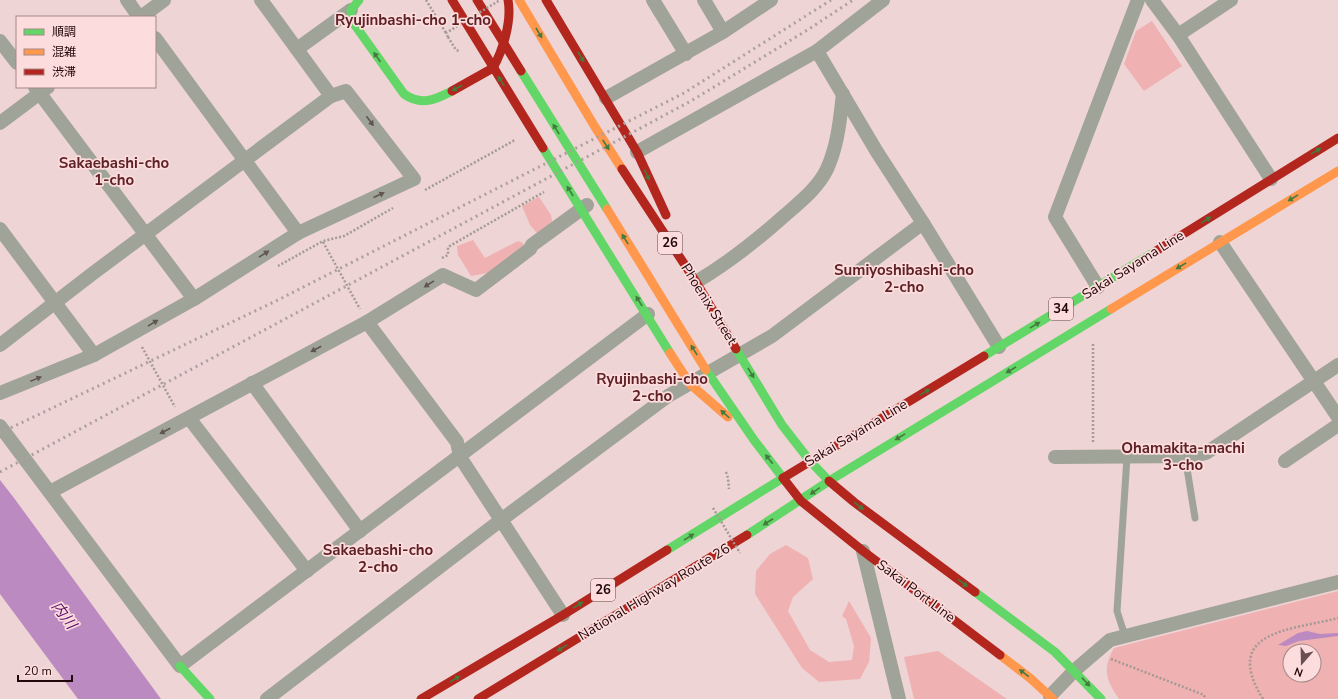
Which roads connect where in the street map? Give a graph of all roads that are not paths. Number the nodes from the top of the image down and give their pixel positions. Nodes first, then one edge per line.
1 (127, 0) edge
2 (164, 0) edge
3 (261, 0) edge
4 (452, 0) edge
5 (477, 0) edge
6 (508, 0) edge
7 (536, 0) edge
8 (546, 0) edge
9 (653, 0) edge
10 (704, 0) edge
11 (771, 0) edge
12 (883, 0) edge
13 (1138, 0) edge
14 (1152, 0) edge
15 (1231, 0) edge
16 (521, 4) edge
17 (355, 5) edge
18 (139, 16) edge
19 (141, 16) edge
20 (723, 32) junction
21 (1178, 35) junction
22 (156, 39) edge
23 (0, 41) edge
24 (503, 43) junction
25 (297, 49) junction
26 (817, 51) junction
27 (686, 54) junction
28 (510, 55) junction
29 (16, 62) edge
30 (493, 68) junction
31 (41, 89) edge
32 (843, 94) junction
33 (331, 96) junction
34 (606, 98) junction
35 (0, 123) edge
36 (1338, 138) edge
37 (637, 152) junction
38 (246, 160) junction
39 (1334, 173) edge
40 (1271, 178) junction
41 (1338, 188) edge
42 (599, 196) junction
43 (581, 209) junction
44 (923, 223) junction
45 (0, 229) edge
46 (298, 233) junction
47 (146, 235) junction
48 (1220, 242) junction
49 (696, 282) junction
50 (1098, 287) junction
51 (194, 299) junction
52 (55, 304) junction
53 (648, 314) junction
54 (367, 322) junction
55 (0, 345) edge
56 (999, 347) junction
57 (94, 355) junction
58 (740, 356) junction
59 (1338, 365) edge
60 (708, 373) junction
61 (1313, 382) junction
62 (252, 383) junction
63 (690, 384) junction
64 (0, 393) edge
65 (1338, 417) edge
66 (189, 418) junction
67 (0, 426) edge
68 (1338, 426) edge
69 (754, 440) junction
70 (1185, 456) junction
71 (460, 457) junction
72 (1055, 457) dead end
73 (1127, 457) junction
74 (810, 461) junction
75 (1285, 461) dead end
76 (783, 478) junction
77 (829, 481) junction
78 (50, 492) junction
79 (801, 501) junction
80 (1195, 518) dead end
81 (500, 520) junction
82 (360, 531) junction
83 (863, 550) junction
84 (307, 571) junction
85 (1338, 582) edge
86 (563, 615) junction
87 (1125, 636) junction
88 (180, 666) junction
89 (1075, 670) junction
90 (1052, 697) edge
91 (210, 699) edge
92 (267, 699) edge
93 (421, 699) edge
94 (478, 699) edge
95 (899, 699) edge
96 (1101, 699) edge

1 - 18 street
2 - 19 street
3 - 25 street
4 - 30 main road, 26
5 - 24 main road, 26
6 - 24 main road
7 - 16 street
8 -> 34 main road, 26
9 - 27 street
10 - 20 street
11 - 20 street
12 - 26 street
13 - 50 street
14 - 21 street
15 - 21 street
16 -> 49 main road, Phoenix Street / 26
17 - 25 street
30 -> 17 main road
20 - 27 street
21 - 40 street
22 - 38 street
23 - 29 street
24 - 28 main road, 26
24 - 30 main road
25 - 33 street
26 - 32 street
26 - 37 street
27 - 34 street
28 - 30 main road
42 -> 28 main road, 26
43 -> 30 main road, 26
31 - 35 street
31 - 47 street
32 - 44 street
32 - 49 street
33 - 38 street
33 - 46 street
34 - 37 main road, 26
40 -> 36 main road, Sakai Sayama Line / 34
37 -> 49 main road, 26
38 - 46 street
38 - 47 street
39 - 41 street
39 -> 48 main road, Sakai Sayama Line / 34
50 -> 40 main road, Sakai Sayama Line / 34
42 - 43 street
60 -> 42 main road, 26
53 -> 43 main road, 26
43 -> 54 street
44 - 56 street
44 - 58 street
45 - 52 street
51 -> 46 street
47 - 51 street
47 - 52 street
48 - 61 street
48 -> 77 main road, Sakai Sayama Line / 34
49 - 58 main road, Phoenix Street / 26
56 -> 50 main road, Sakai Sayama Line / 34
57 -> 51 street
52 - 55 street
52 - 57 street
53 - 63 main road, 26
53 - 71 street
54 -> 62 street
54 - 71 street
74 -> 56 main road, Sakai Sayama Line / 34
64 -> 57 street
58 - 60 street
58 -> 74 main road, Phoenix Street / 26
59 - 61 street
60 - 63 street
60 - 69 main road, 26
61 - 65 street
61 - 70 street
62 - 66 street
62 - 82 street
69 -> 63 main road, 26
63 - 81 street
66 -> 78 street
66 - 84 street
67 - 78 street
68 - 75 street
76 -> 69 main road, 26
70 - 73 street
70 - 80 lane
71 - 81 street
71 - 82 street
72 - 73 street
73 - 87 lane
74 - 76 main road, Sakai Sayama Line / 34
74 - 77 main road, Phoenix Street / 26
76 - 79 main road, Sakai Port Line
86 -> 76 main road, National Highway Route 26 / 26
77 -> 79 main road, National Highway Route 26 / 26
77 -> 89 main road
78 - 88 street
79 - 83 main road, Sakai Port Line
79 -> 94 main road, National Highway Route 26 / 26
81 - 86 street
81 - 92 street
82 - 84 street
90 -> 83 main road, Sakai Port Line
83 - 95 street
84 - 88 street
85 - 87 street
93 -> 86 main road, National Highway Route 26 / 26
87 - 89 street
88 - 91 main road
89 - 90 street
89 -> 96 main road

